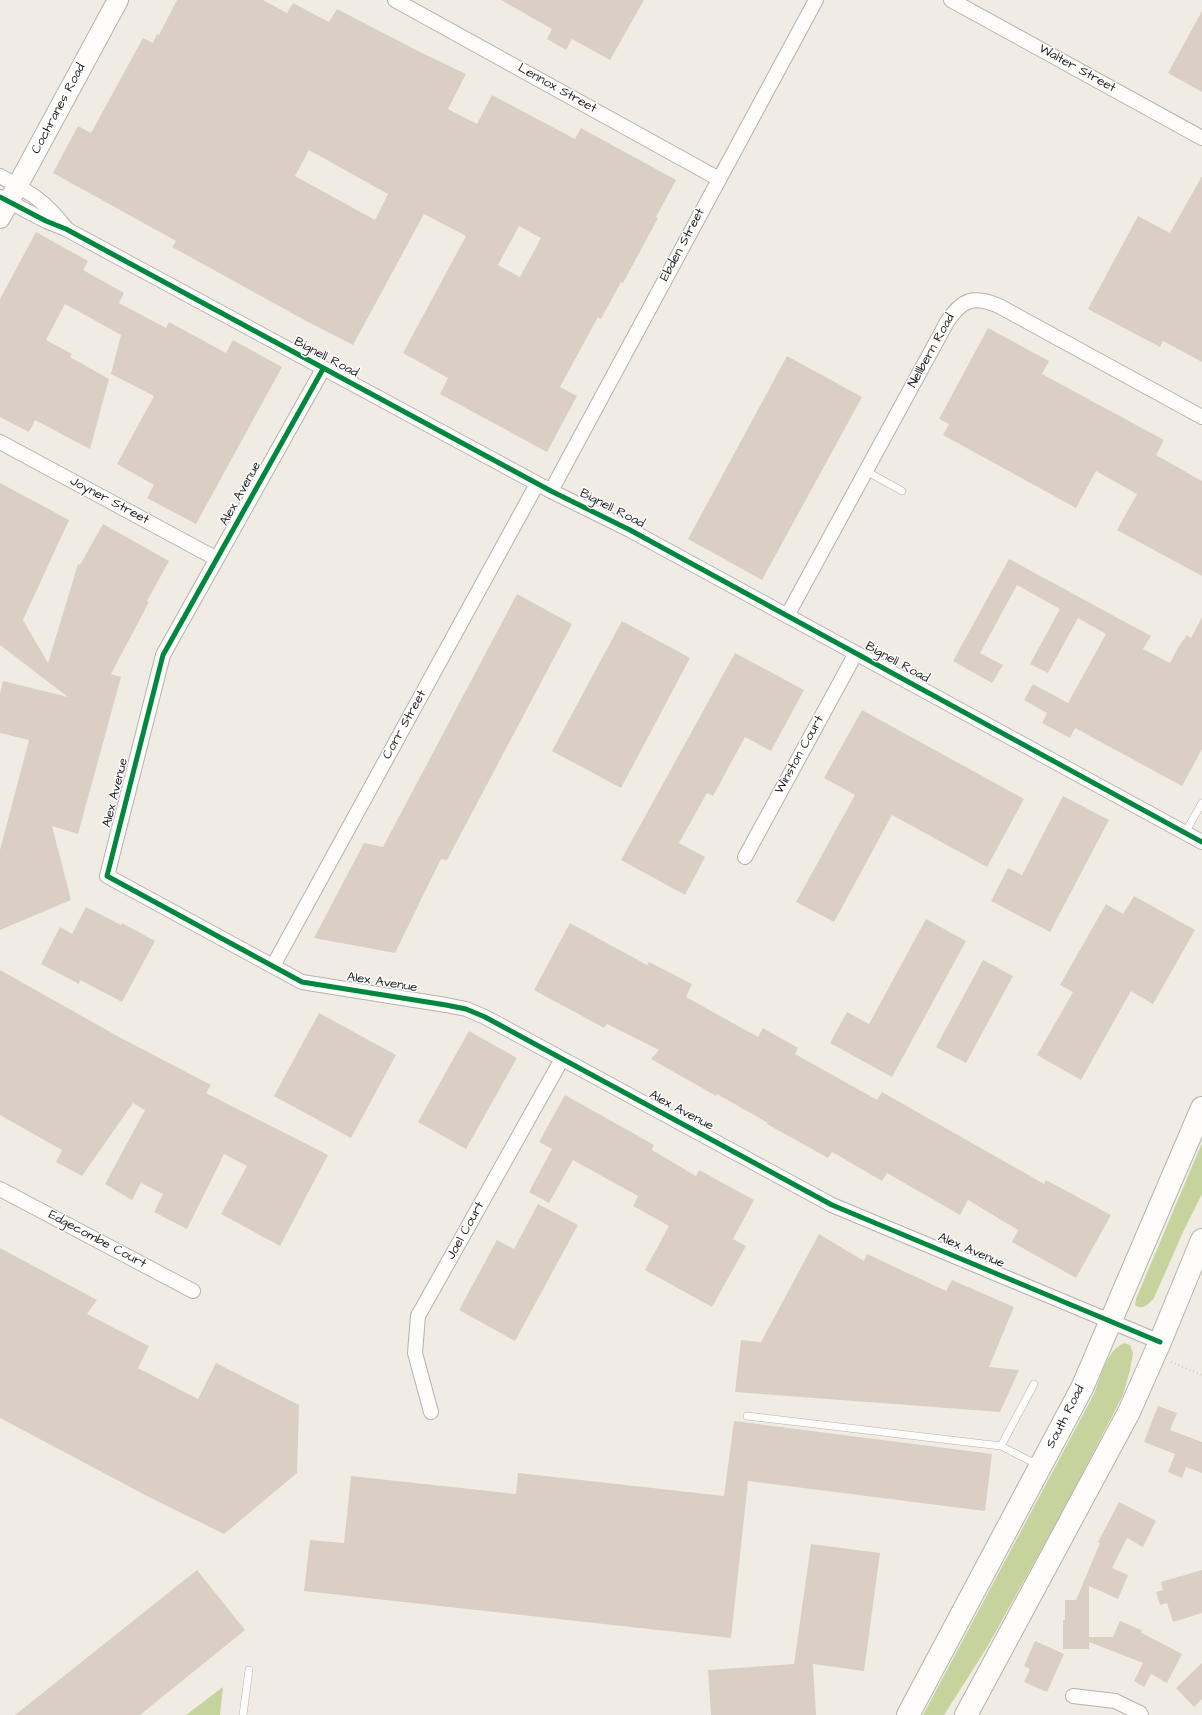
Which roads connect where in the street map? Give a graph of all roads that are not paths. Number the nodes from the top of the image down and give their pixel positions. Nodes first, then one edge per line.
1 (118, 0) edge
2 (395, 0) edge
3 (816, 0) edge
4 (951, 0) edge
5 (1202, 138) edge
6 (0, 176) edge
7 (719, 178) junction
8 (6, 200) edge
9 (323, 369) junction
10 (1202, 417) edge
11 (0, 442) edge
12 (866, 471) junction
13 (537, 484) junction
14 (551, 491) junction
15 (902, 491) dead end
16 (217, 559) junction
17 (787, 616) junction
18 (856, 653) junction
19 (1202, 803) edge
20 (1185, 833) junction
21 (1202, 842) edge
22 (745, 857) dead end
23 (273, 966) junction
24 (562, 1059) junction
25 (1202, 1108) edge
26 (0, 1189) edge
27 (1202, 1240) edge
28 (193, 1291) dead end
29 (1110, 1322) junction
30 (1157, 1349) junction
31 (1034, 1384) dead end
32 (431, 1412) dead end
33 (747, 1416) dead end
34 (1001, 1446) junction
35 (1040, 1466) junction
36 (248, 1670) dead end
37 (1073, 1696) dead end
38 (243, 1715) edge
39 (908, 1715) edge
40 (966, 1715) edge
41 (1141, 1715) edge

1 - 8 street, Cochranes Road
2 - 7 street, Lennox Street
3 - 7 street, Ebden Street
4 - 5 street, Walter Street
6 - 8 street, Bignell Road
7 - 14 street, Ebden Street
8 - 9 street, Bignell Road
9 - 13 street, Bignell Road
9 - 16 street, Alex Avenue
10 - 12 street, Nellbern Road
11 - 16 street, Joyner Street
12 - 15 lane
12 - 17 street, Nellbern Road
13 - 14 street, Bignell Road
13 - 23 street, Corr Street
14 - 17 street, Bignell Road
16 - 23 street, Alex Avenue
17 - 18 street, Bignell Road
18 - 20 street, Bignell Road
18 - 22 street, Winston Court
19 - 20 lane
20 - 21 street, Bignell Road
23 - 24 street, Alex Avenue
24 - 29 street, Alex Avenue
24 - 32 street, Joel Court
25 - 29 highway, South Road
26 - 28 street, Edgecombe Court
27 - 30 highway
29 - 30 street, Alex Avenue
29 - 35 highway, South Road
30 - 40 highway
31 - 34 lane
33 - 34 lane
34 - 35 lane
35 - 39 highway, South Road
36 - 38 lane
37 - 41 street

